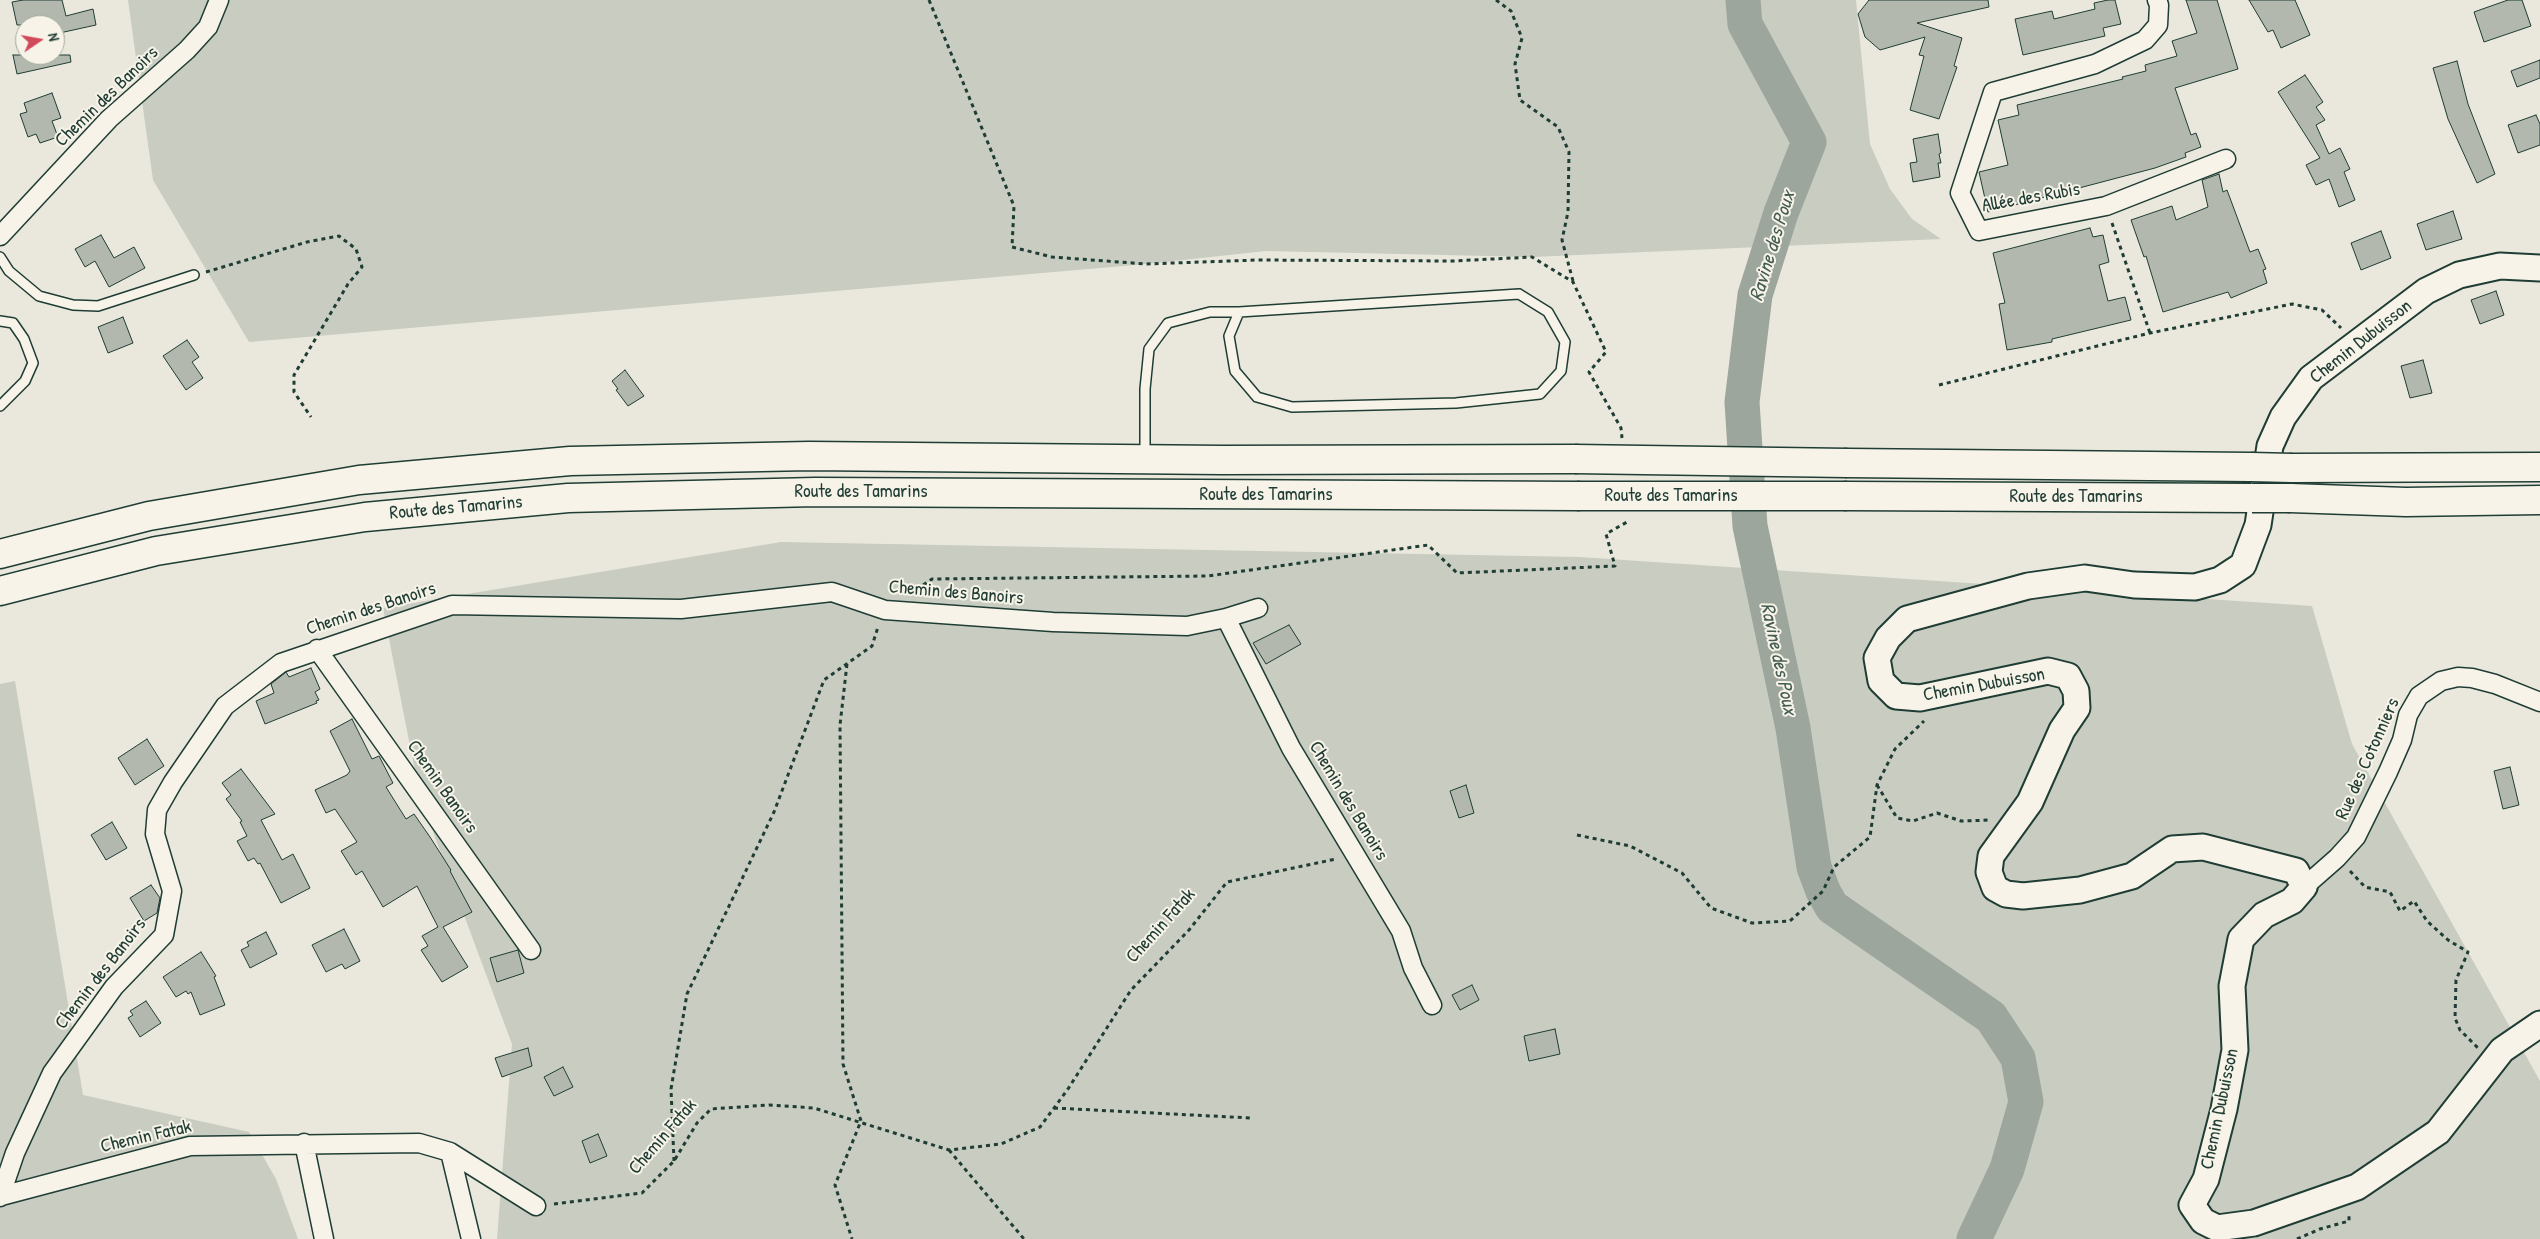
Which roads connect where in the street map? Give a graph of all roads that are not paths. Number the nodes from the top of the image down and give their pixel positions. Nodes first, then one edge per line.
1 (219, 0) edge
2 (2157, 0) edge
3 (2226, 159) dead end
4 (0, 236) edge
5 (0, 257) edge
6 (2540, 268) edge
7 (194, 276) road end
8 (1239, 312) junction
9 (0, 321) edge
10 (0, 406) edge
11 (1145, 459) junction
12 (2540, 467) edge
13 (2540, 500) edge
14 (0, 554) edge
15 (0, 591) edge
16 (1258, 608) dead end
17 (1226, 618) junction
18 (318, 649) junction
19 (2540, 702) edge
20 (2304, 887) junction
21 (531, 950) dead end
22 (1432, 1005) dead end
23 (2540, 1024) edge
24 (304, 1143) junction
25 (450, 1152) junction
26 (1, 1196) edge
27 (536, 1206) road end
28 (324, 1239) edge
29 (471, 1239) edge

1 - 4 street, Chemin des Banoirs
2 - 3 street, Allée des Rubis
5 - 7 lane
6 - 20 main road, Chemin Dubuisson
8 - 8 lane
8 - 11 lane
9 - 10 lane
11 - 12 highway, Route des Tamarins, bridge
11 - 14 highway, Route des Tamarins
13 - 15 highway, Route des Tamarins, bridge
16 - 17 street, Chemin des Banoirs
17 - 18 street, Chemin des Banoirs
17 - 22 street, Chemin des Banoirs
18 - 21 street, Chemin Banoirs
18 - 26 street, Chemin des Banoirs
19 - 20 street, Rue des Cotonniers
20 - 23 main road, Chemin Dubuisson
24 - 25 street, Chemin Fatak
24 - 26 street, Chemin Fatak
24 - 28 street
25 - 27 street, Chemin Fatak
25 - 29 street

